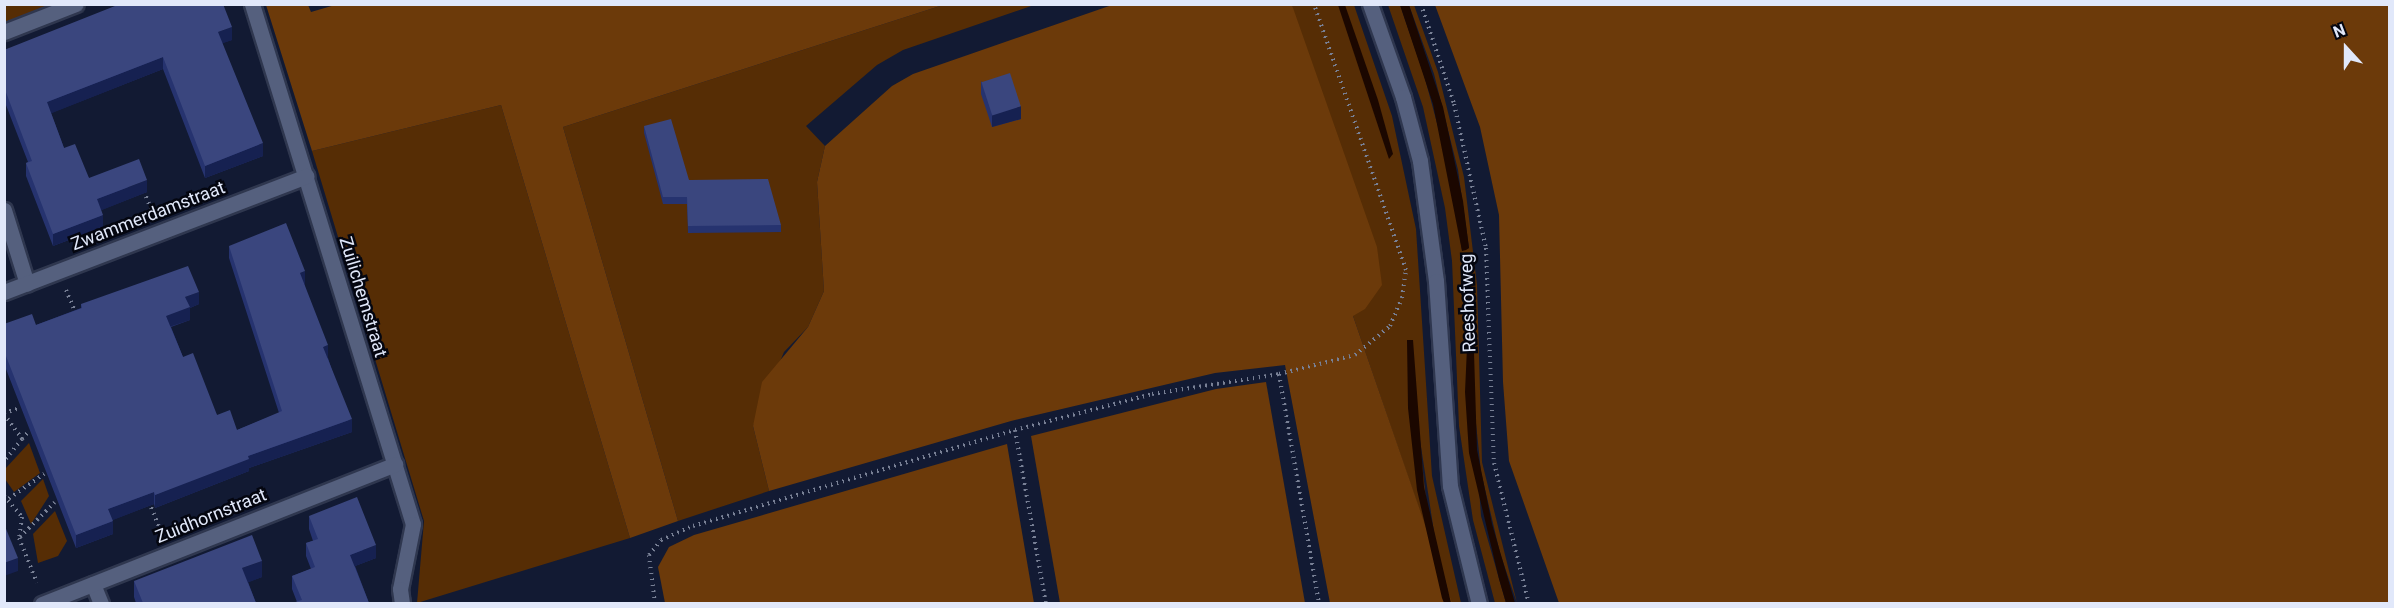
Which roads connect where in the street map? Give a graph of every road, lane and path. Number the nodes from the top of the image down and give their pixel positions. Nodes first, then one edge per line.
1 (76, 4) edge
2 (252, 4) edge
3 (1314, 4) edge
4 (1370, 4) edge
5 (1421, 4) edge
6 (4, 32) edge
7 (306, 176) junction
8 (141, 182) edge
9 (4, 210) edge
10 (160, 232) junction
11 (59, 271) junction
12 (27, 284) junction
13 (4, 292) edge
14 (80, 324) edge
15 (1279, 374) junction
16 (19, 408) edge
17 (4, 414) edge
18 (1015, 430) junction
19 (28, 432) edge
20 (22, 439) junction
21 (4, 461) edge
22 (395, 464) junction
23 (44, 474) dead end
24 (145, 490) edge
25 (4, 496) edge
26 (6, 502) edge
27 (55, 502) dead end
28 (19, 538) junction
29 (169, 553) junction
30 (93, 584) junction
31 (43, 603) edge
32 (101, 603) edge
33 (402, 603) edge
34 (655, 603) edge
35 (1046, 603) edge
36 (1319, 603) edge
37 (1479, 603) edge
38 (1529, 603) edge

1 - 6 street
2 - 7 street, Zuilichemstraat
3 - 15 path
4 - 37 street, Reeshofweg
5 - 38 path, Reeshofweg
7 - 10 street, Zwammerdamstraat
7 - 22 street, Zuilichemstraat
8 - 10 path
9 - 12 street
10 - 11 street, Zwammerdamstraat
11 - 12 street, Zwammerdamstraat
11 - 14 path
12 - 13 street, Zwammerdamstraat
15 - 18 path
15 - 36 path
16 - 17 path
17 - 20 path
18 - 34 path
18 - 35 path
19 - 20 path
20 - 21 path
22 - 29 street, Zuidhornstraat
22 - 33 street, Zuilichemstraat
23 - 26 path
24 - 29 path
25 - 26 path
26 - 28 path
27 - 28 path
28 - 31 path
29 - 30 street, Zuidhornstraat
30 - 31 street, Zuidhornstraat
30 - 32 street

